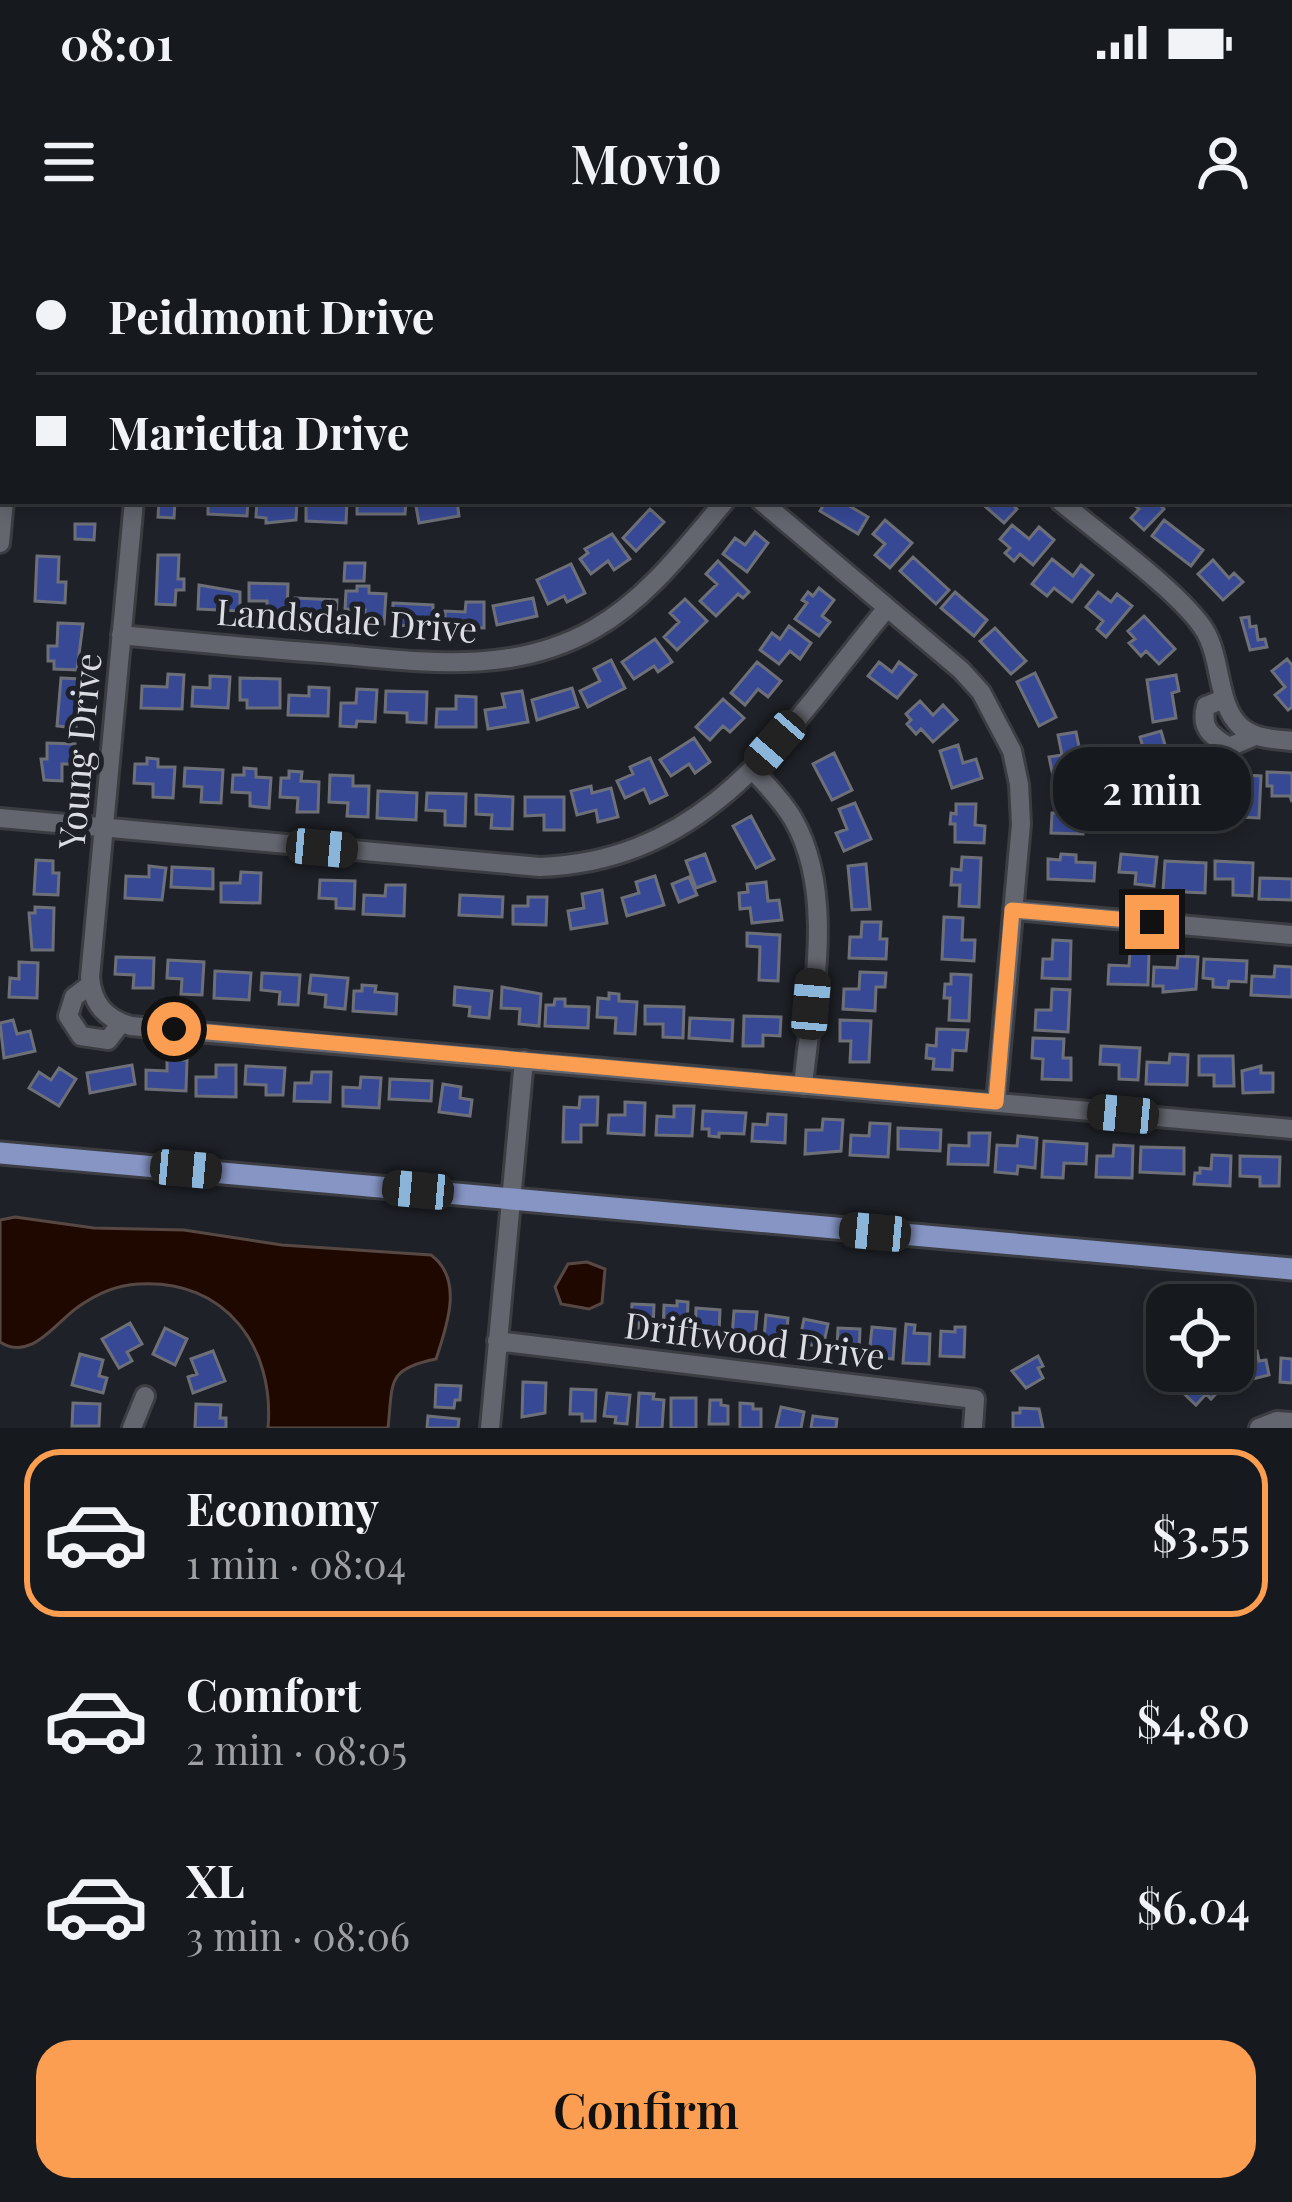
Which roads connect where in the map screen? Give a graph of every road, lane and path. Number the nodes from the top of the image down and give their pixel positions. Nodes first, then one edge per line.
1 (4, 504) edge
2 (134, 504) edge
3 (722, 504) edge
4 (765, 504) edge
5 (1063, 504) edge
6 (0, 543) edge
7 (887, 608) junction
8 (121, 635) junction
9 (1224, 699) junction
10 (1255, 736) junction
11 (1292, 741) edge
12 (752, 769) junction
13 (0, 818) edge
14 (104, 828) junction
15 (1012, 910) junction
16 (1292, 935) edge
17 (90, 985) junction
18 (121, 1023) junction
19 (524, 1060) junction
20 (803, 1086) junction
21 (996, 1102) junction
22 (1292, 1129) edge
23 (0, 1153) edge
24 (512, 1198) junction
25 (1292, 1269) edge
26 (497, 1341) junction
27 (146, 1396) dead end
28 (1292, 1421) edge
29 (132, 1428) edge
30 (490, 1428) edge
31 (973, 1428) edge
32 (1259, 1428) edge

1 - 6 street
2 - 8 street, Young Drive
3 - 8 street, Landsdale Drive
4 - 7 street
5 - 9 street
7 - 12 street
7 - 15 street
8 - 14 street, Young Drive
9 - 10 street
9 - 10 street
10 - 11 street
12 - 14 street
12 - 20 street
13 - 14 street
14 - 17 street, Young Drive
15 - 16 street
15 - 21 street
17 - 18 street, Young Drive
17 - 18 street
18 - 19 street
19 - 20 street
19 - 24 street
20 - 21 street
21 - 22 street
23 - 24 main road
24 - 25 main road
24 - 26 street
26 - 30 street
26 - 31 street, Driftwood Drive
27 - 29 street
28 - 32 street

